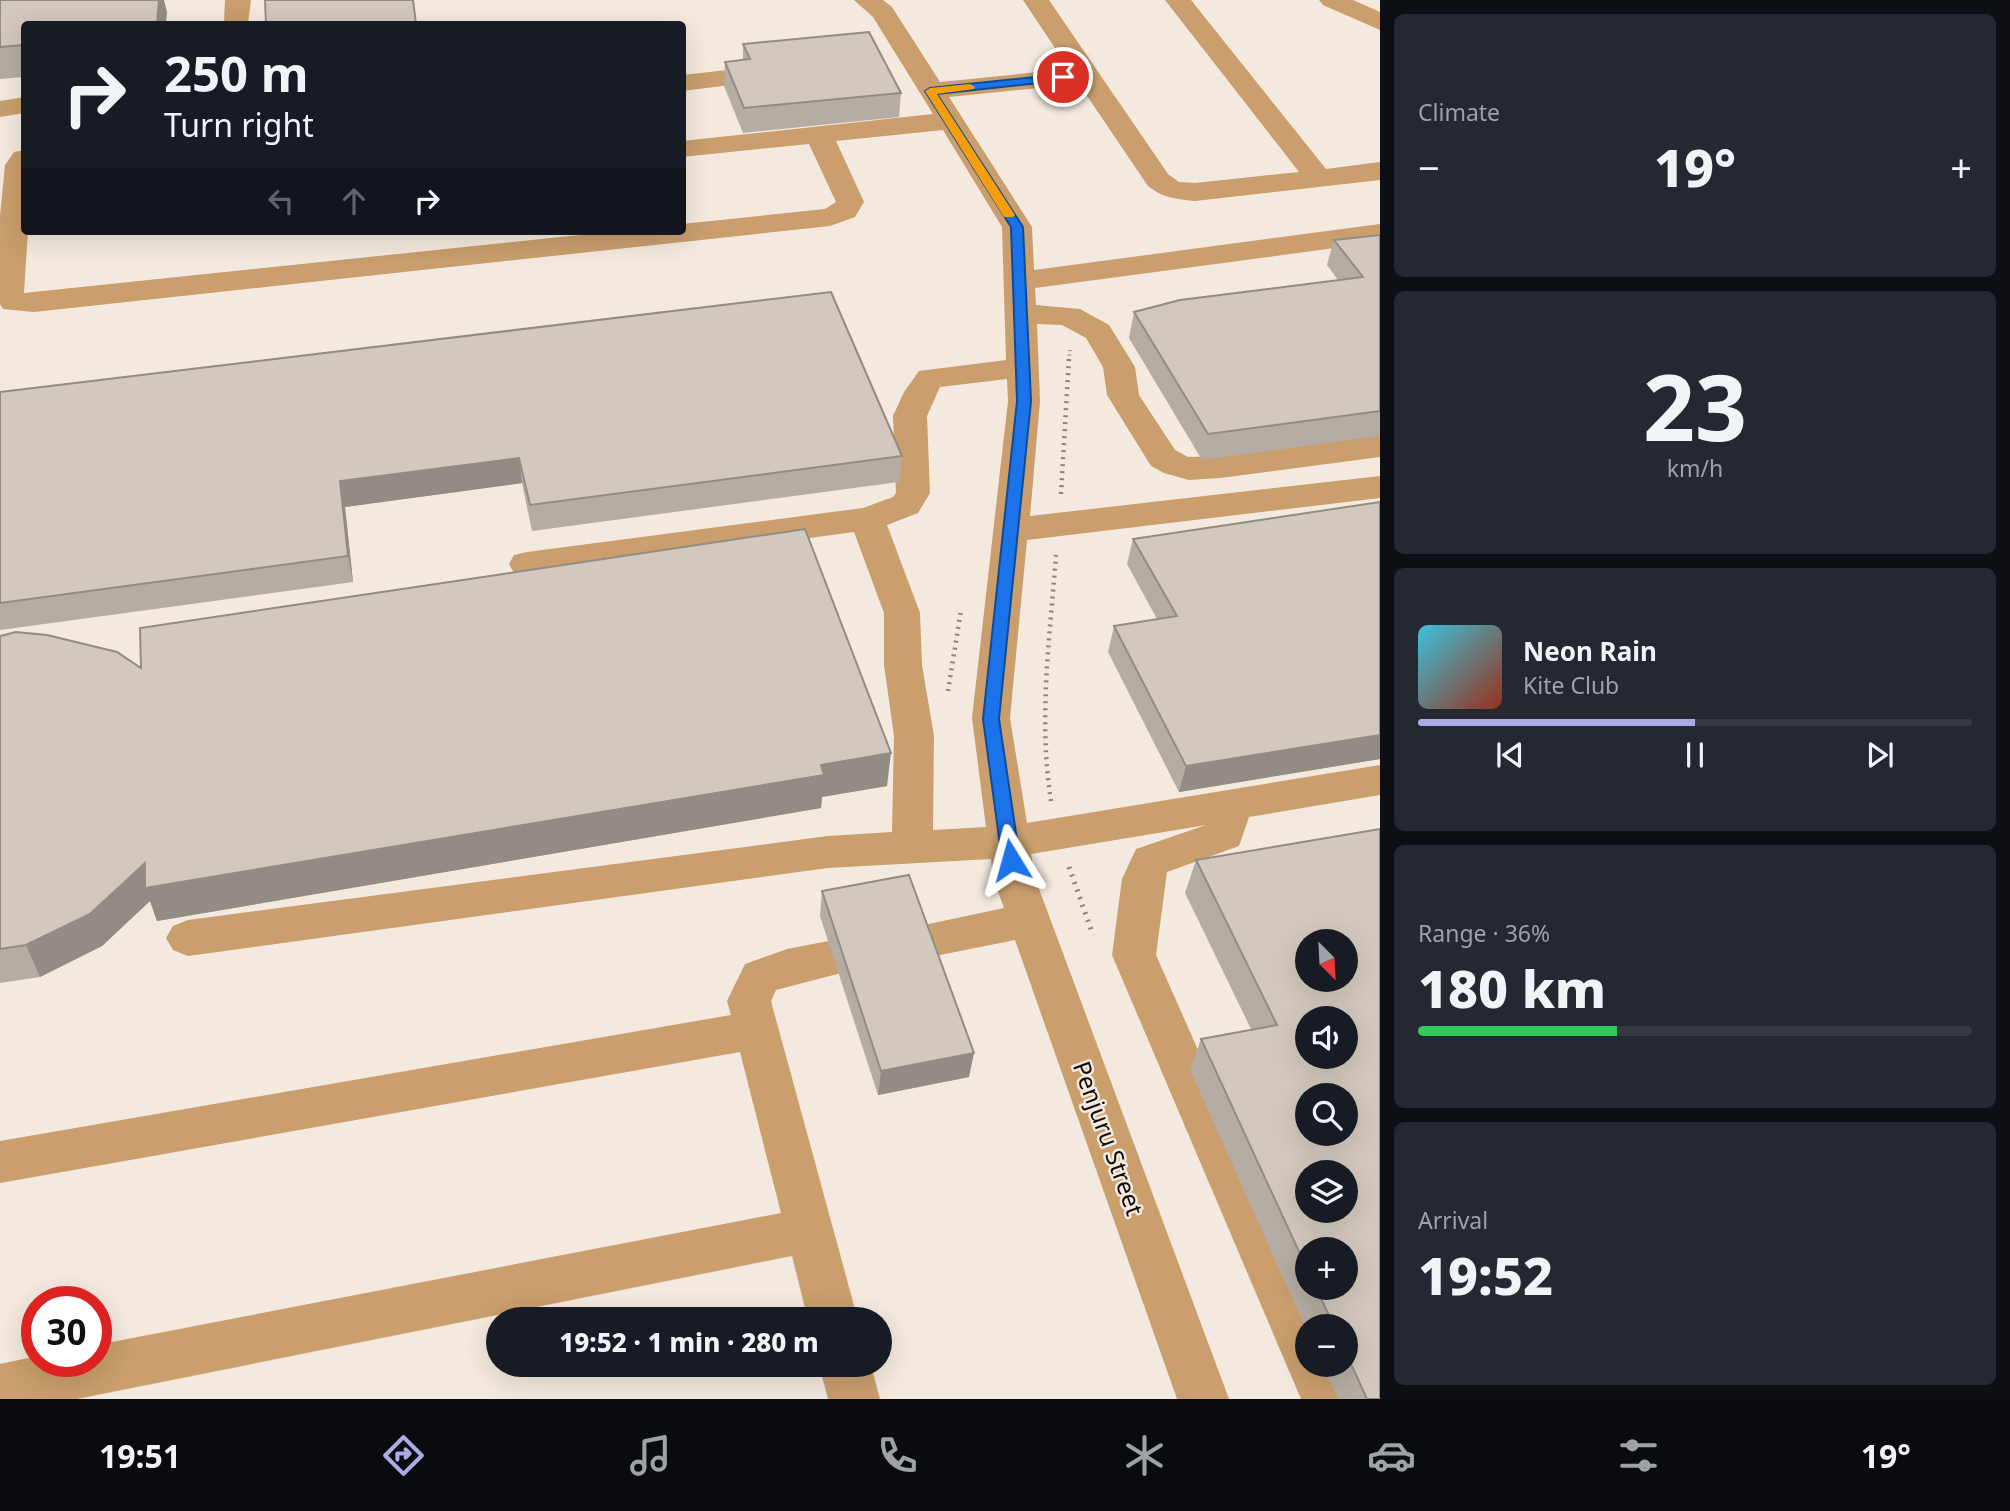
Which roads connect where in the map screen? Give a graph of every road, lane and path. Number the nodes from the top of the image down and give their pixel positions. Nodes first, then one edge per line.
1 (238, 0) edge
2 (867, 0) edge
3 (1036, 0) edge
4 (1178, 0) edge
5 (1332, 0) edge
6 (236, 21) edge
7 (1380, 22) edge
8 (912, 60) junction
9 (881, 63) edge
10 (1087, 75) junction
11 (746, 76) edge
12 (686, 83) edge
13 (930, 91) junction
14 (21, 106) edge
15 (0, 109) edge
16 (949, 121) junction
17 (819, 135) junction
18 (686, 149) edge
19 (21, 162) edge
20 (1380, 172) edge
21 (1319, 178) junction
22 (19, 219) edge
23 (686, 233) edge
24 (1380, 233) edge
25 (664, 235) edge
26 (1020, 298) junction
27 (1069, 316) junction
28 (1022, 368) junction
29 (1380, 446) edge
30 (1380, 487) edge
31 (867, 519) junction
32 (1059, 523) junction
33 (1010, 530) junction
34 (527, 565) dead end
35 (1380, 780) edge
36 (1231, 804) junction
37 (1058, 834) junction
38 (912, 847) junction
39 (1017, 880) junction
40 (1094, 937) dead end
41 (188, 938) dead end
42 (920, 941) edge
43 (834, 958) edge
44 (757, 1030) junction
45 (0, 1162) edge
46 (809, 1230) junction
47 (830, 1307) edge
48 (1295, 1326) edge
49 (848, 1377) edge
50 (1317, 1377) edge
51 (0, 1389) edge
52 (854, 1399) edge
53 (1203, 1399) edge
54 (1326, 1399) edge

1 - 6 street
2 - 8 street, Penjuru Street
3 - 10 street
4 - 21 street
5 - 7 street
8 - 9 street
8 - 13 street, Penjuru Street
10 - 13 street
10 - 21 street
11 - 12 street
13 - 16 street, Penjuru Street
14 - 15 street
16 - 17 street
16 - 26 street, Penjuru Street
17 - 18 street
17 - 23 street
19 - 22 street
20 - 21 street
22 - 25 street
24 - 26 street
26 - 27 street
26 - 28 street, Penjuru Street
27 - 29 street
27 - 32 path
28 - 31 street
28 - 33 street, Penjuru Street
30 - 32 street
31 - 34 street
31 - 38 street
32 - 33 street
32 - 37 path
33 - 39 street, Penjuru Street
35 - 36 street
36 - 37 street
36 - 48 street
37 - 39 street
37 - 40 path
38 - 39 street
38 - 41 street
39 - 42 street
39 - 53 street, Penjuru Street
43 - 44 street
44 - 45 street
44 - 46 street
46 - 47 street
46 - 51 street
49 - 52 street
50 - 54 street

